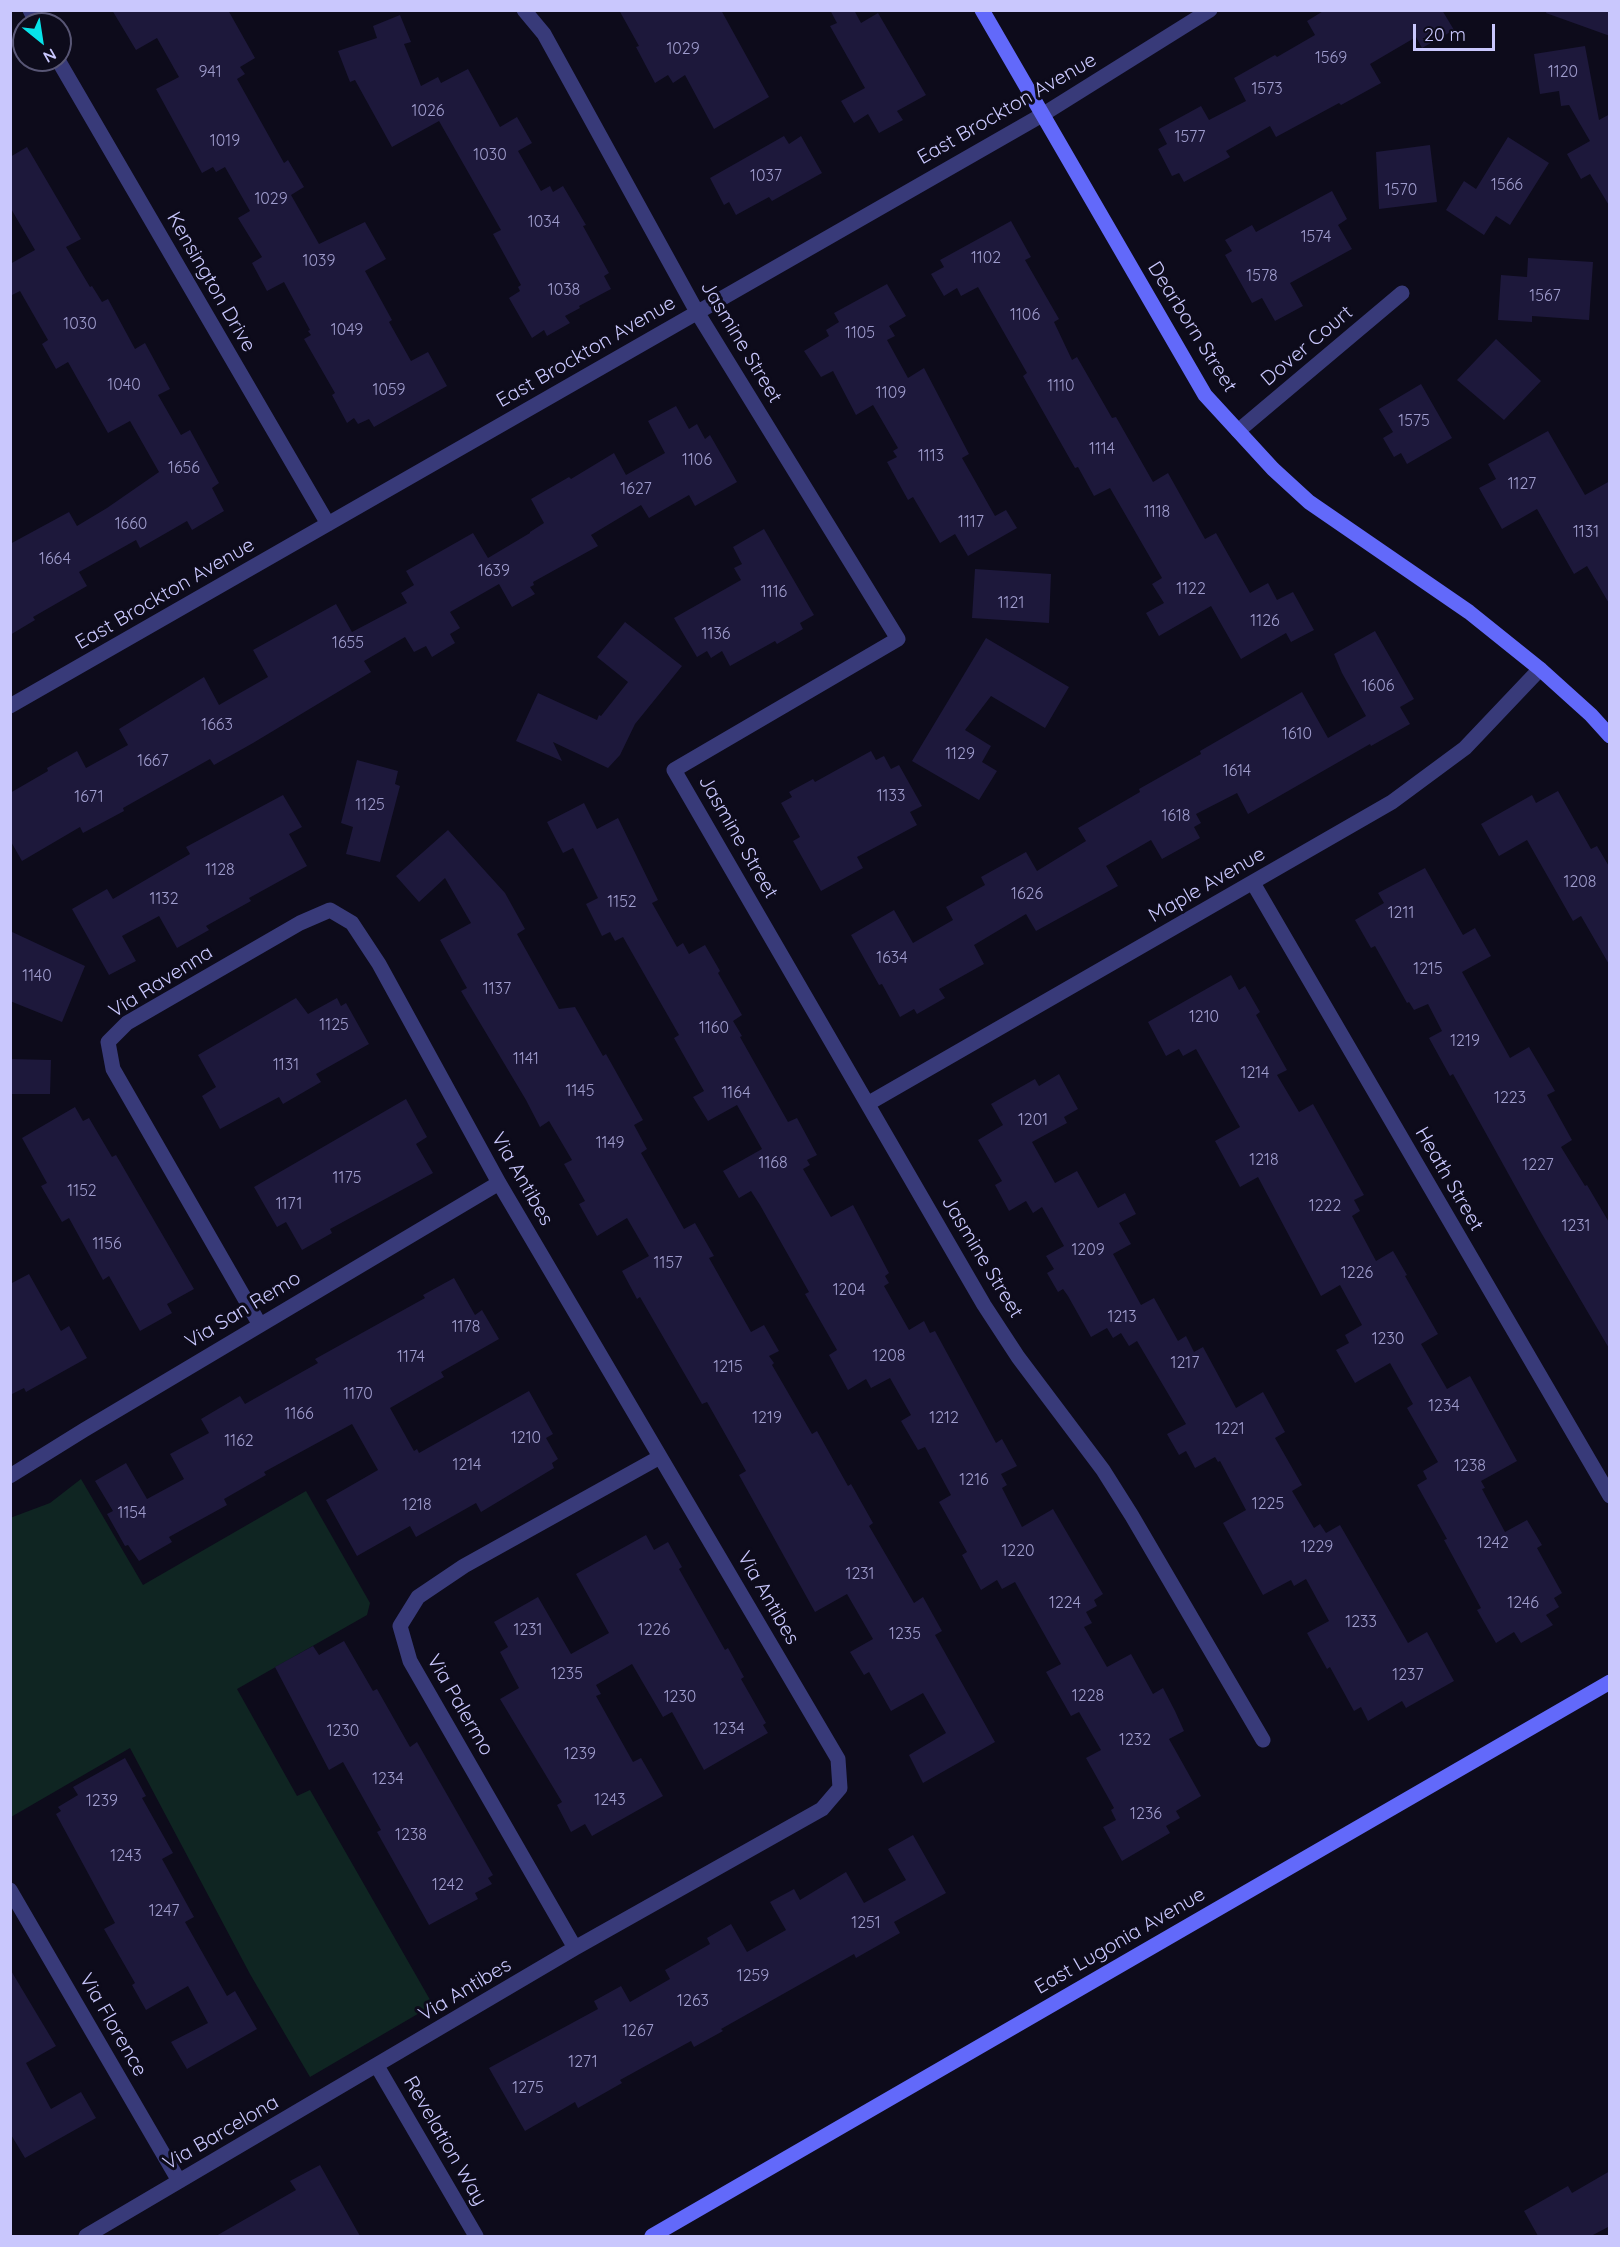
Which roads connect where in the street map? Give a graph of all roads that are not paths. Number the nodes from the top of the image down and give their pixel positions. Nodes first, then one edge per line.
1 (524, 10) edge
2 (982, 10) edge
3 (1210, 10) edge
4 (65, 72) edge
5 (1042, 115) junction
6 (1402, 293) dead end
7 (697, 312) junction
8 (1238, 431) junction
9 (328, 524) junction
10 (1540, 669) junction
11 (10, 706) edge
12 (1610, 736) edge
13 (1253, 883) junction
14 (379, 964) joint
15 (869, 1103) junction
16 (499, 1183) junction
17 (260, 1324) junction
18 (660, 1457) junction
19 (10, 1476) edge
20 (1610, 1496) edge
21 (1610, 1682) edge
22 (1263, 1740) dead end
23 (10, 1890) edge
24 (575, 1948) junction
25 (377, 2066) junction
26 (179, 2181) junction
27 (86, 2236) edge
28 (476, 2236) edge
29 (652, 2236) edge

1 - 7 street, Jasmine Street
2 - 5 main road, Dearborn Street
3 - 5 street, East Brockton Avenue
4 - 9 street, Kensington Drive
5 - 7 street, East Brockton Avenue
5 - 8 main road, Dearborn Street
6 - 8 street, Dover Court
7 - 9 street, East Brockton Avenue
7 - 15 street, Jasmine Street
8 - 10 main road, Dearborn Street
9 - 11 street, East Brockton Avenue
10 - 12 main road, Dearborn Street
10 - 13 street, Maple Avenue
13 - 15 street, Maple Avenue
13 - 20 street, Heath Street
14 - 16 street, Via Antibes
14 - 17 street, Via Ravenna
15 - 22 street, Jasmine Street
16 - 17 street, Via San Remo
16 - 18 street, Via Antibes
17 - 19 street, Via San Remo
18 - 24 street, Via Palermo
18 - 24 street, Via Antibes
21 - 29 main road, East Lugonia Avenue
23 - 26 street, Via Florence
24 - 25 street, Via Antibes
25 - 26 street, Via Barcelona
25 - 28 street, Revelation Way
26 - 27 street, Via Barcelona

